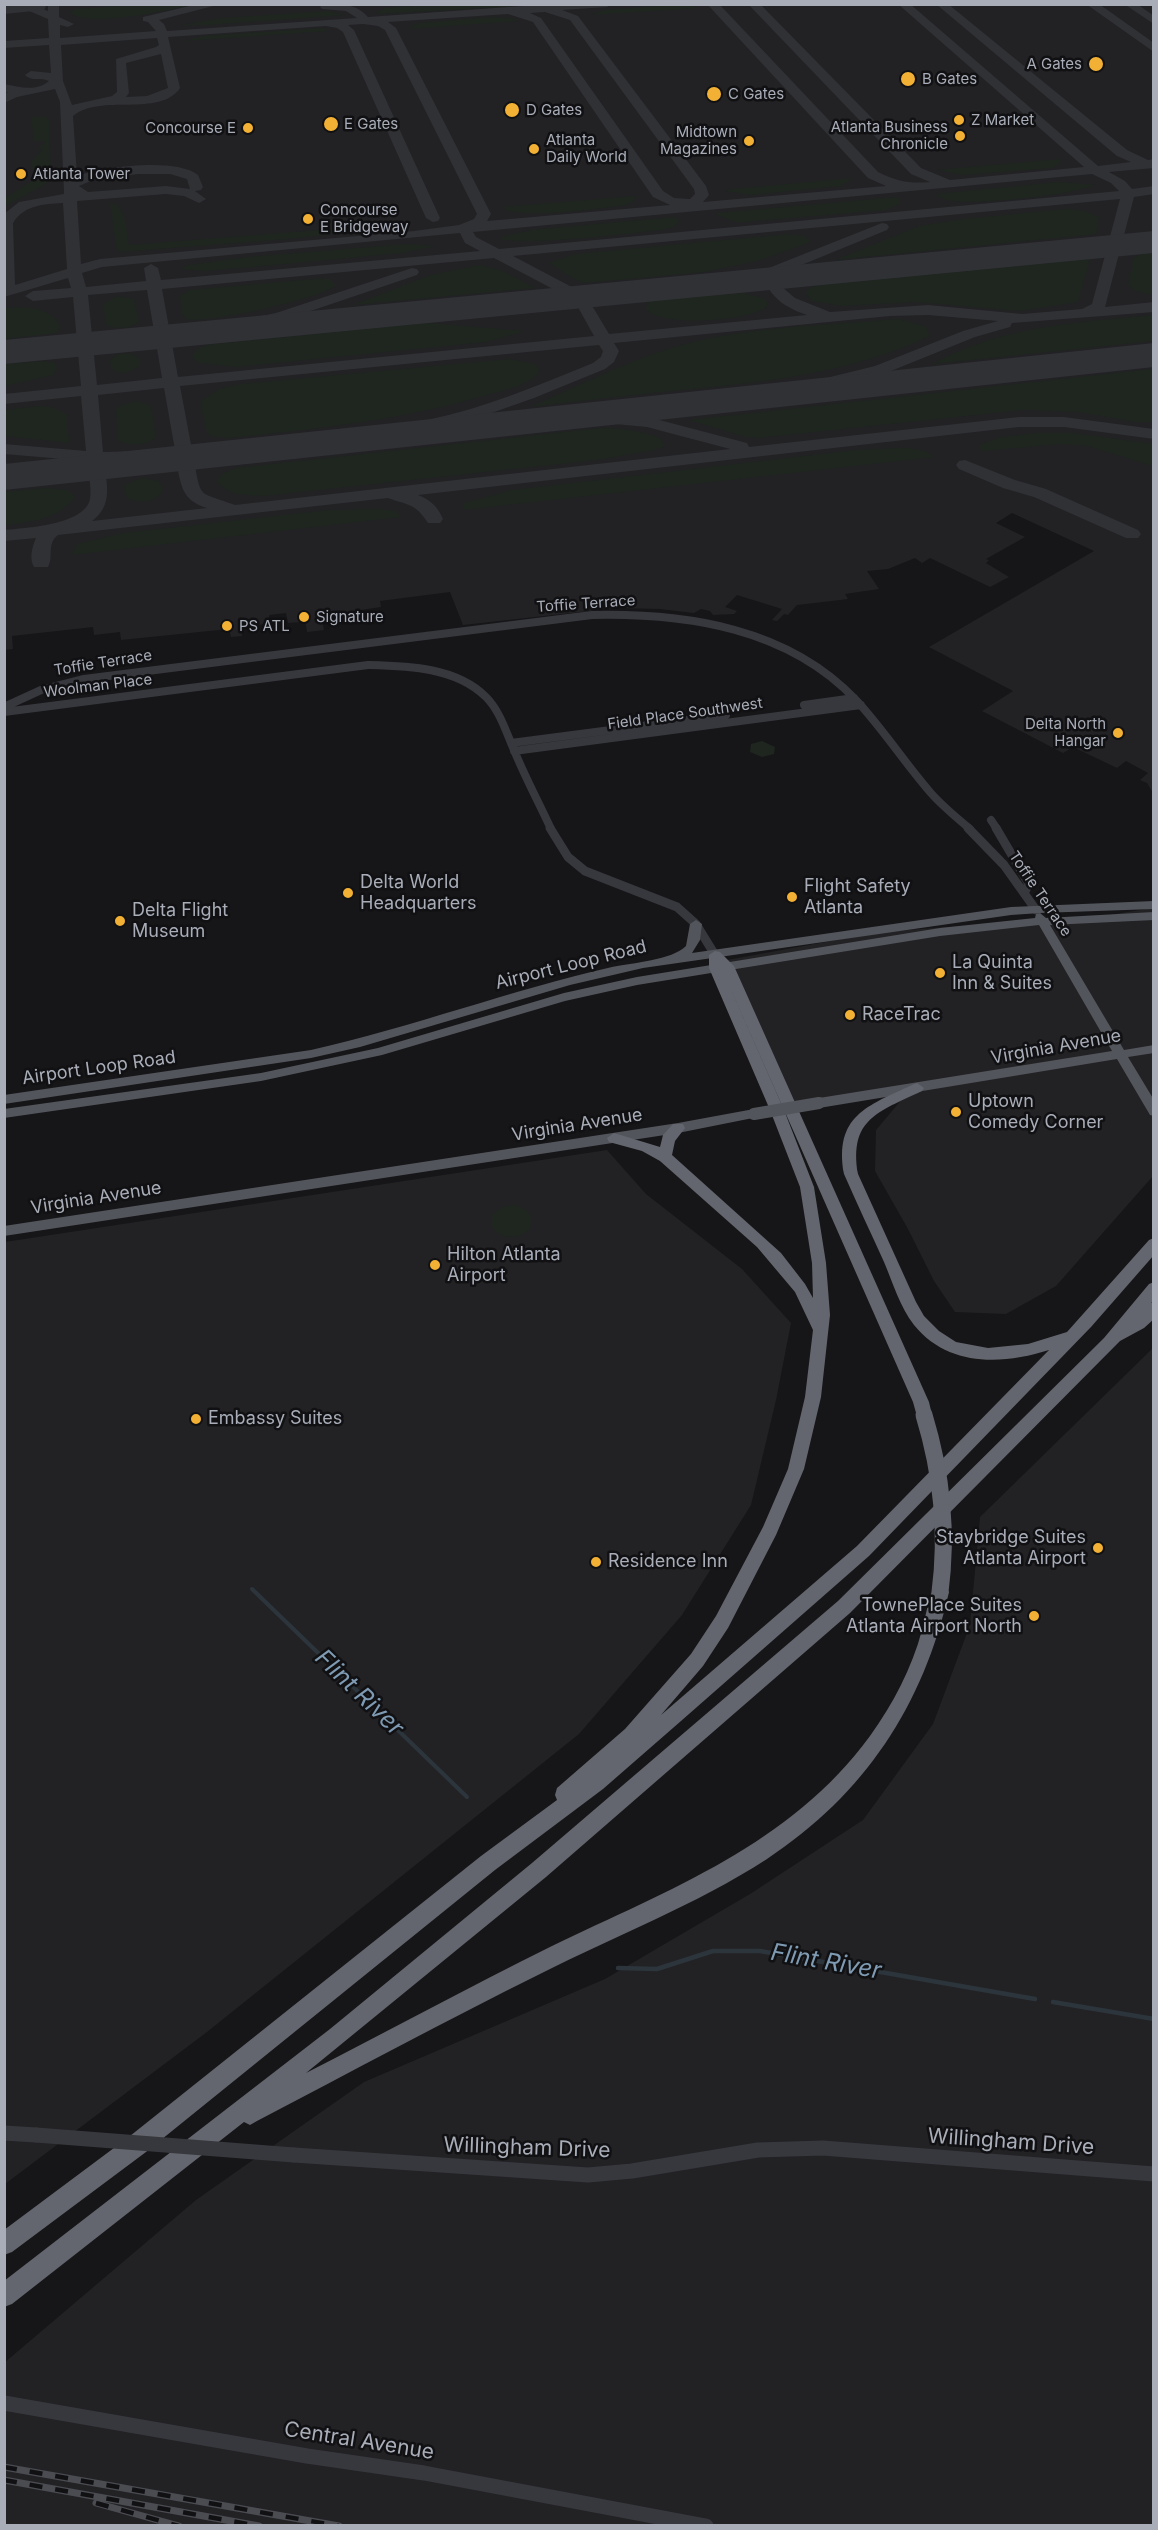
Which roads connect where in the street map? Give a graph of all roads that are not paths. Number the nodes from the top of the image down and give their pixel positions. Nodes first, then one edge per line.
1 (854, 698) junction
2 (861, 705) junction
3 (4, 707) edge
4 (4, 712) edge
5 (777, 712) junction
6 (512, 748) junction
7 (991, 820) dead end
8 (1024, 893) junction
9 (1154, 905) edge
10 (1036, 910) junction
11 (1154, 916) edge
12 (1043, 922) junction
13 (696, 924) junction
14 (670, 961) junction
15 (719, 963) junction
16 (1154, 1049) edge
17 (1120, 1055) junction
18 (917, 1088) junction
19 (4, 1100) edge
20 (1154, 1112) edge
21 (4, 1113) edge
22 (678, 1128) junction
23 (614, 1138) junction
24 (665, 1157) junction
25 (4, 1231) edge
26 (1154, 1244) edge
27 (1154, 1288) edge
28 (1154, 1308) edge
29 (819, 1334) junction
30 (1072, 1335) junction
31 (1110, 1341) junction
32 (488, 1863) junction
33 (218, 2130) junction
34 (4, 2133) edge
35 (1154, 2174) edge
36 (4, 2244) edge
37 (4, 2296) edge
38 (4, 2403) edge
39 (706, 2526) edge

1 - 2 street, Toffie Terrace
1 - 3 street, Toffie Terrace
1 - 5 street, Field Place Southwest
2 - 5 street, Field Place Southwest
2 - 8 street, Toffie Terrace
4 - 6 street, Woolman Place
5 - 6 street, Field Place Southwest
6 - 13 street, Woolman Place
7 - 8 street
8 - 10 street, Toffie Terrace
9 - 10 main road, Airport Loop Road
10 - 12 main road, Toffie Terrace
10 - 15 main road, Airport Loop Road
11 - 12 main road, Airport Loop Road
12 - 15 main road, Airport Loop Road
12 - 17 main road, Toffie Terrace
13 - 14 main road
13 - 15 street
14 - 15 main road, Airport Loop Road
14 - 19 main road, Airport Loop Road
15 - 21 main road, Airport Loop Road
15 - 29 highway
15 - 33 highway, bridge
16 - 17 main road, Virginia Avenue
17 - 18 main road, Virginia Avenue
17 - 20 main road, Toffie Terrace
18 - 22 main road, Virginia Avenue, bridge
18 - 30 highway
22 - 23 main road, Virginia Avenue
22 - 24 highway
23 - 24 highway
23 - 25 main road, Virginia Avenue
24 - 29 highway
26 - 30 highway
27 - 31 highway
28 - 31 highway
29 - 32 highway
30 - 32 highway
31 - 33 highway
32 - 36 highway
33 - 37 highway
34 - 35 street, Willingham Drive, bridge
38 - 39 street, Central Avenue

